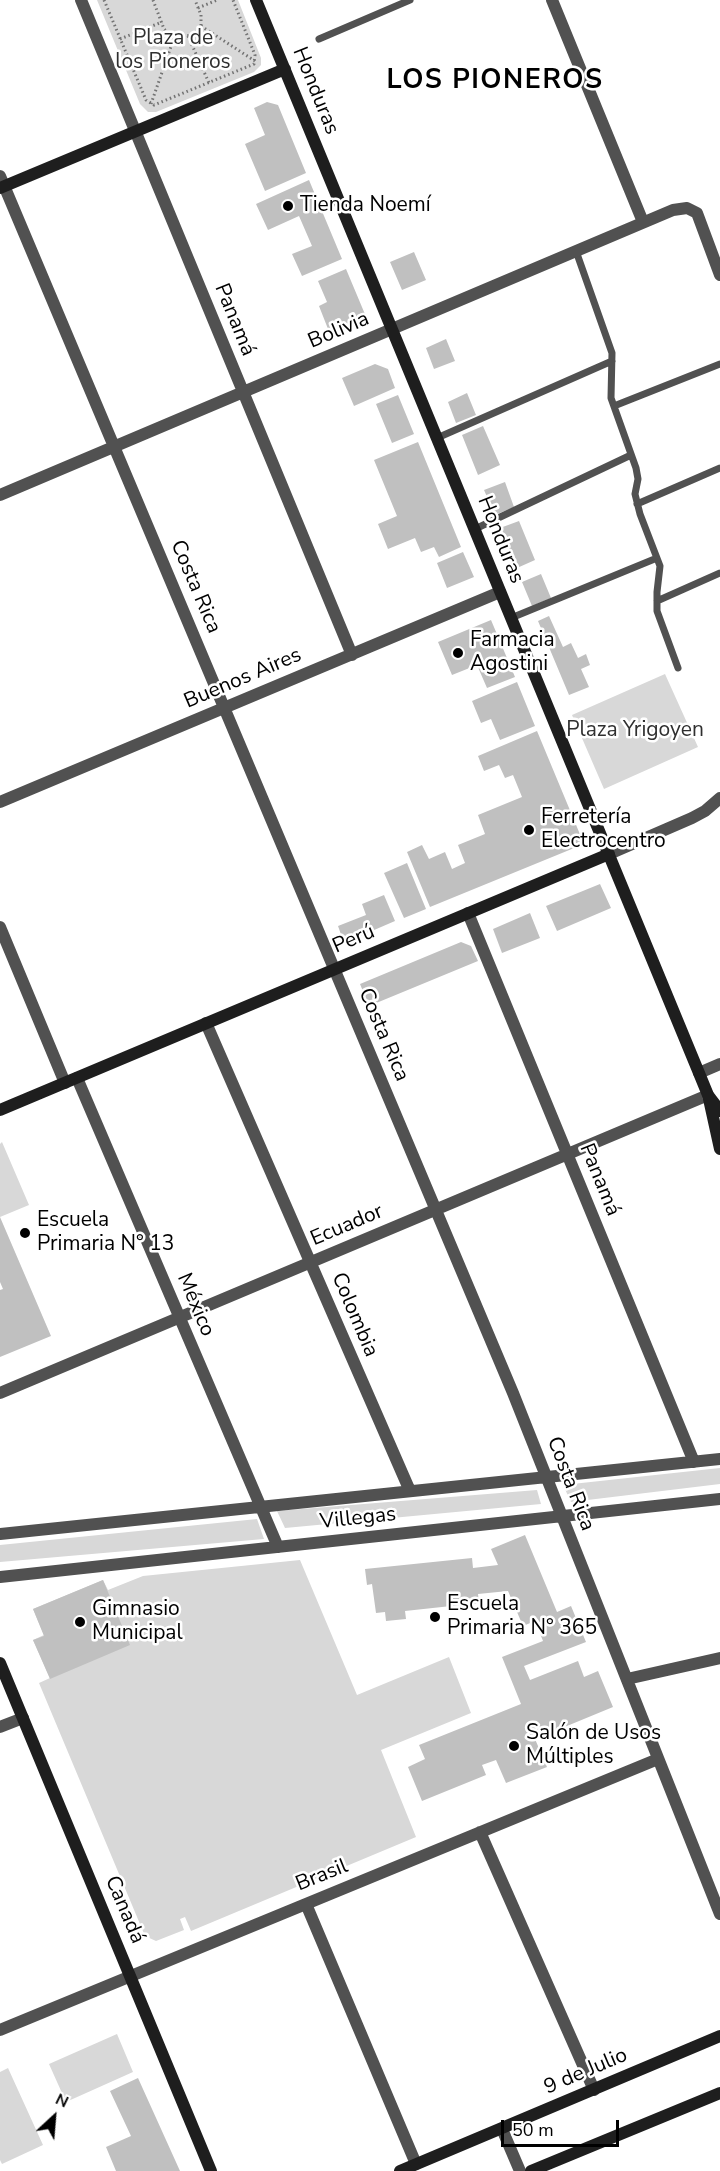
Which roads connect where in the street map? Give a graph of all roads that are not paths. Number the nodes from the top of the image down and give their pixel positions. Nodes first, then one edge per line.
1 (81, 0) edge
2 (256, 0) edge
3 (410, 0) edge
4 (552, 0) edge
5 (319, 39) dead end
6 (285, 69) junction
7 (136, 131) junction
8 (1, 183) edge
9 (643, 222) junction
10 (576, 251) junction
11 (720, 275) edge
12 (392, 329) junction
13 (612, 361) junction
14 (720, 364) edge
15 (243, 392) junction
16 (614, 406) junction
17 (437, 438) junction
18 (114, 447) junction
19 (631, 455) junction
20 (720, 468) edge
21 (0, 495) edge
22 (637, 504) junction
23 (475, 529) junction
24 (657, 558) junction
25 (720, 573) edge
26 (500, 592) junction
27 (657, 600) junction
28 (511, 618) junction
29 (351, 655) junction
30 (678, 668) dead end
31 (224, 708) junction
32 (720, 798) edge
33 (0, 802) edge
34 (609, 854) junction
35 (468, 913) junction
36 (0, 927) edge
37 (334, 969) junction
38 (206, 1023) junction
39 (720, 1064) edge
40 (699, 1073) junction
41 (71, 1080) junction
42 (708, 1095) junction
43 (0, 1110) edge
44 (720, 1111) edge
45 (720, 1149) edge
46 (567, 1155) junction
47 (436, 1210) junction
48 (310, 1263) junction
49 (180, 1317) junction
50 (0, 1393) edge
51 (720, 1459) edge
52 (694, 1462) junction
53 (547, 1477) junction
54 (410, 1491) junction
55 (720, 1499) edge
56 (261, 1507) junction
57 (561, 1516) junction
58 (0, 1534) edge
59 (278, 1547) junction
60 (0, 1577) edge
61 (720, 1658) edge
62 (0, 1663) edge
63 (627, 1679) junction
64 (23, 1718) junction
65 (0, 1727) edge
66 (658, 1759) junction
67 (480, 1832) junction
68 (306, 1904) junction
69 (720, 1914) edge
70 (130, 1976) junction
71 (0, 2030) edge
72 (720, 2036) edge
73 (594, 2090) junction
74 (720, 2093) edge
75 (502, 2129) junction
76 (416, 2164) junction
77 (211, 2171) edge
78 (400, 2171) edge
79 (520, 2171) edge
80 (531, 2171) edge

1 - 7 street, Panamá
2 - 6 main road, Honduras
3 - 5 lane
4 - 9 street
6 - 7 main road
6 - 12 main road, Honduras
7 - 8 main road
7 - 15 street, Panamá
8 - 18 street, Costa Rica
9 - 10 street, Bolivia
9 - 11 street, Bolivia
10 - 12 street, Bolivia
10 - 13 lane
12 - 15 street, Bolivia
12 - 17 main road, Honduras
13 - 16 lane
13 - 17 lane
14 - 16 lane
15 - 18 street, Bolivia
15 - 29 street, Panamá
16 - 19 lane
17 - 23 main road, Honduras
18 - 21 street, Bolivia
18 - 31 street, Costa Rica
19 - 22 lane
19 - 23 lane
20 - 22 lane
22 - 24 lane
23 - 26 main road, Honduras
24 - 27 lane
24 - 28 lane
25 - 27 lane
26 - 28 main road, Honduras
26 - 29 street, Buenos Aires
27 - 30 lane
28 - 34 main road, Honduras
29 - 31 street, Buenos Aires
31 - 33 street, Buenos Aires
31 - 37 street, Costa Rica
32 - 34 street, Perú
34 - 35 main road, Perú
34 - 40 main road, Honduras
35 - 37 main road, Perú
35 - 46 street, Panamá
36 - 41 street, México
37 - 38 main road, Perú
37 - 47 street, Costa Rica
38 - 41 main road, Perú
38 - 48 street, Colombia
39 - 40 street
40 - 42 main road, Honduras
41 - 43 main road, Perú
41 - 49 street, México
42 - 44 main road, Honduras
42 - 45 main road, Honduras
42 - 46 street, Ecuador
46 - 47 street, Ecuador
46 - 52 street, Panamá
47 - 48 street, Ecuador
47 - 53 street, Costa Rica
48 - 49 street, Ecuador
48 - 54 street, Colombia
49 - 50 street, Ecuador
49 - 56 street, México
51 - 52 street, Villegas
52 - 53 street, Villegas
53 - 54 street, Villegas
53 - 57 street, Costa Rica
54 - 56 street, Villegas
55 - 57 street, Villegas
56 - 58 street, Villegas
56 - 59 street, México
57 - 59 street, Villegas
57 - 63 street, Costa Rica
59 - 60 street, Villegas
61 - 63 street
62 - 64 main road, Canadá
63 - 66 street, Costa Rica
64 - 65 street
64 - 70 main road, Canadá
66 - 67 street, Brasil
66 - 69 street, Costa Rica
67 - 68 street, Brasil
67 - 73 street
68 - 70 street, Brasil
68 - 76 street
70 - 71 street, Brasil
70 - 77 main road, Canadá
72 - 73 main road, 9 de Julio
73 - 75 main road, 9 de Julio
74 - 80 main road
75 - 76 main road, 9 de Julio
75 - 79 street
76 - 78 main road, 9 de Julio

